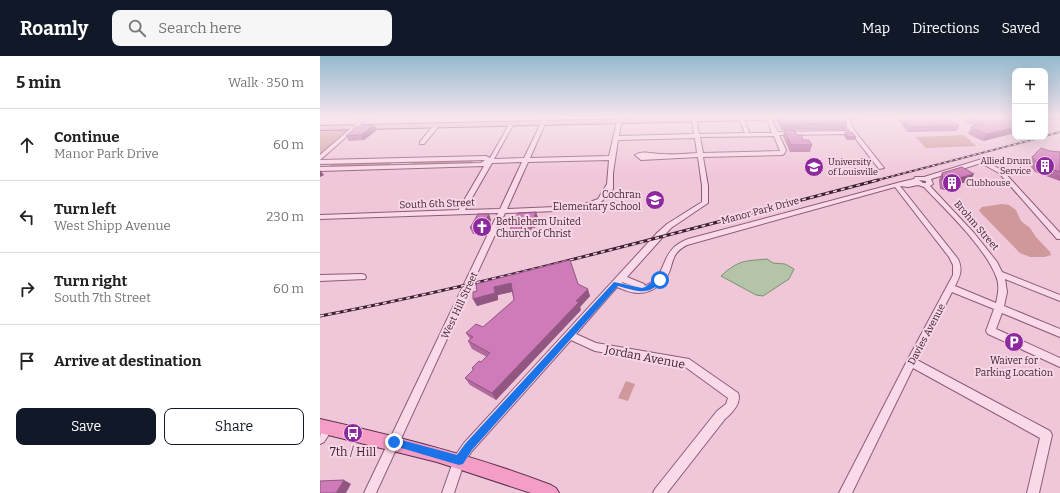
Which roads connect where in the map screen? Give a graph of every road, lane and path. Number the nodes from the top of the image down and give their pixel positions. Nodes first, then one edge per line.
1 (343, 137) edge
2 (427, 137) edge
3 (503, 137) edge
4 (537, 137) edge
5 (641, 137) edge
6 (697, 137) edge
7 (778, 137) edge
8 (858, 137) edge
9 (616, 138) joint
10 (422, 143) dead end
11 (700, 155) junction
12 (661, 156) dead end
13 (320, 158) edge
14 (477, 158) junction
15 (613, 158) junction
16 (396, 160) junction
17 (411, 160) junction
18 (526, 160) junction
19 (489, 161) junction
20 (320, 162) edge
21 (330, 162) junction
22 (472, 165) junction
23 (390, 167) junction
24 (404, 167) junction
25 (881, 168) dead end
26 (321, 169) edge
27 (926, 182) junction
28 (899, 185) junction
29 (462, 209) dead end
30 (502, 211) junction
31 (320, 217) edge
32 (1060, 238) edge
33 (1000, 274) junction
34 (362, 277) dead end
35 (320, 278) edge
36 (619, 281) junction
37 (951, 288) junction
38 (1060, 298) edge
39 (998, 307) junction
40 (1060, 333) edge
41 (570, 335) junction
42 (911, 362) junction
43 (1060, 363) edge
44 (322, 430) edge
45 (394, 442) junction
46 (459, 460) junction
47 (370, 493) edge
48 (448, 493) edge
49 (551, 493) edge
50 (659, 493) edge
51 (845, 493) edge
52 (1032, 493) edge

1 - 13 street
2 - 10 street
3 - 19 street
4 - 18 street, West Hill Street
5 - 9 street
6 - 11 street
7 - 11 street
8 - 25 street
9 - 15 street, South 6th Street
11 - 12 street
11 - 36 street
14 - 17 street
14 - 19 street
14 - 22 street
15 - 18 street
15 - 30 street, South 6th Street
16 - 17 street
16 - 21 street
16 - 23 street
17 - 24 street
18 - 19 street
18 - 30 street, West Hill Street
19 - 22 street
19 - 29 street
20 - 21 street
21 - 26 street
22 - 24 street
23 - 24 street
23 - 26 street
27 - 28 street, Manor Park Drive
27 - 32 street, Manor Park Drive
27 - 33 street, Brohm Street
28 - 36 street, Manor Park Drive
28 - 37 street, Davies Avenue
30 - 31 street, South 6th Street
30 - 45 street, West Hill Street
33 - 38 street
33 - 39 street, Brohm Street
34 - 35 street
36 - 41 street
37 - 39 street
37 - 42 street, Davies Avenue
39 - 40 street
39 - 43 street, Brohm Street
41 - 46 street
41 - 50 street, Jordan Avenue
42 - 51 street, Davies Avenue
42 - 52 street
44 - 45 main road
45 - 46 main road
45 - 47 street, West Hill Street
46 - 48 street
46 - 49 main road

